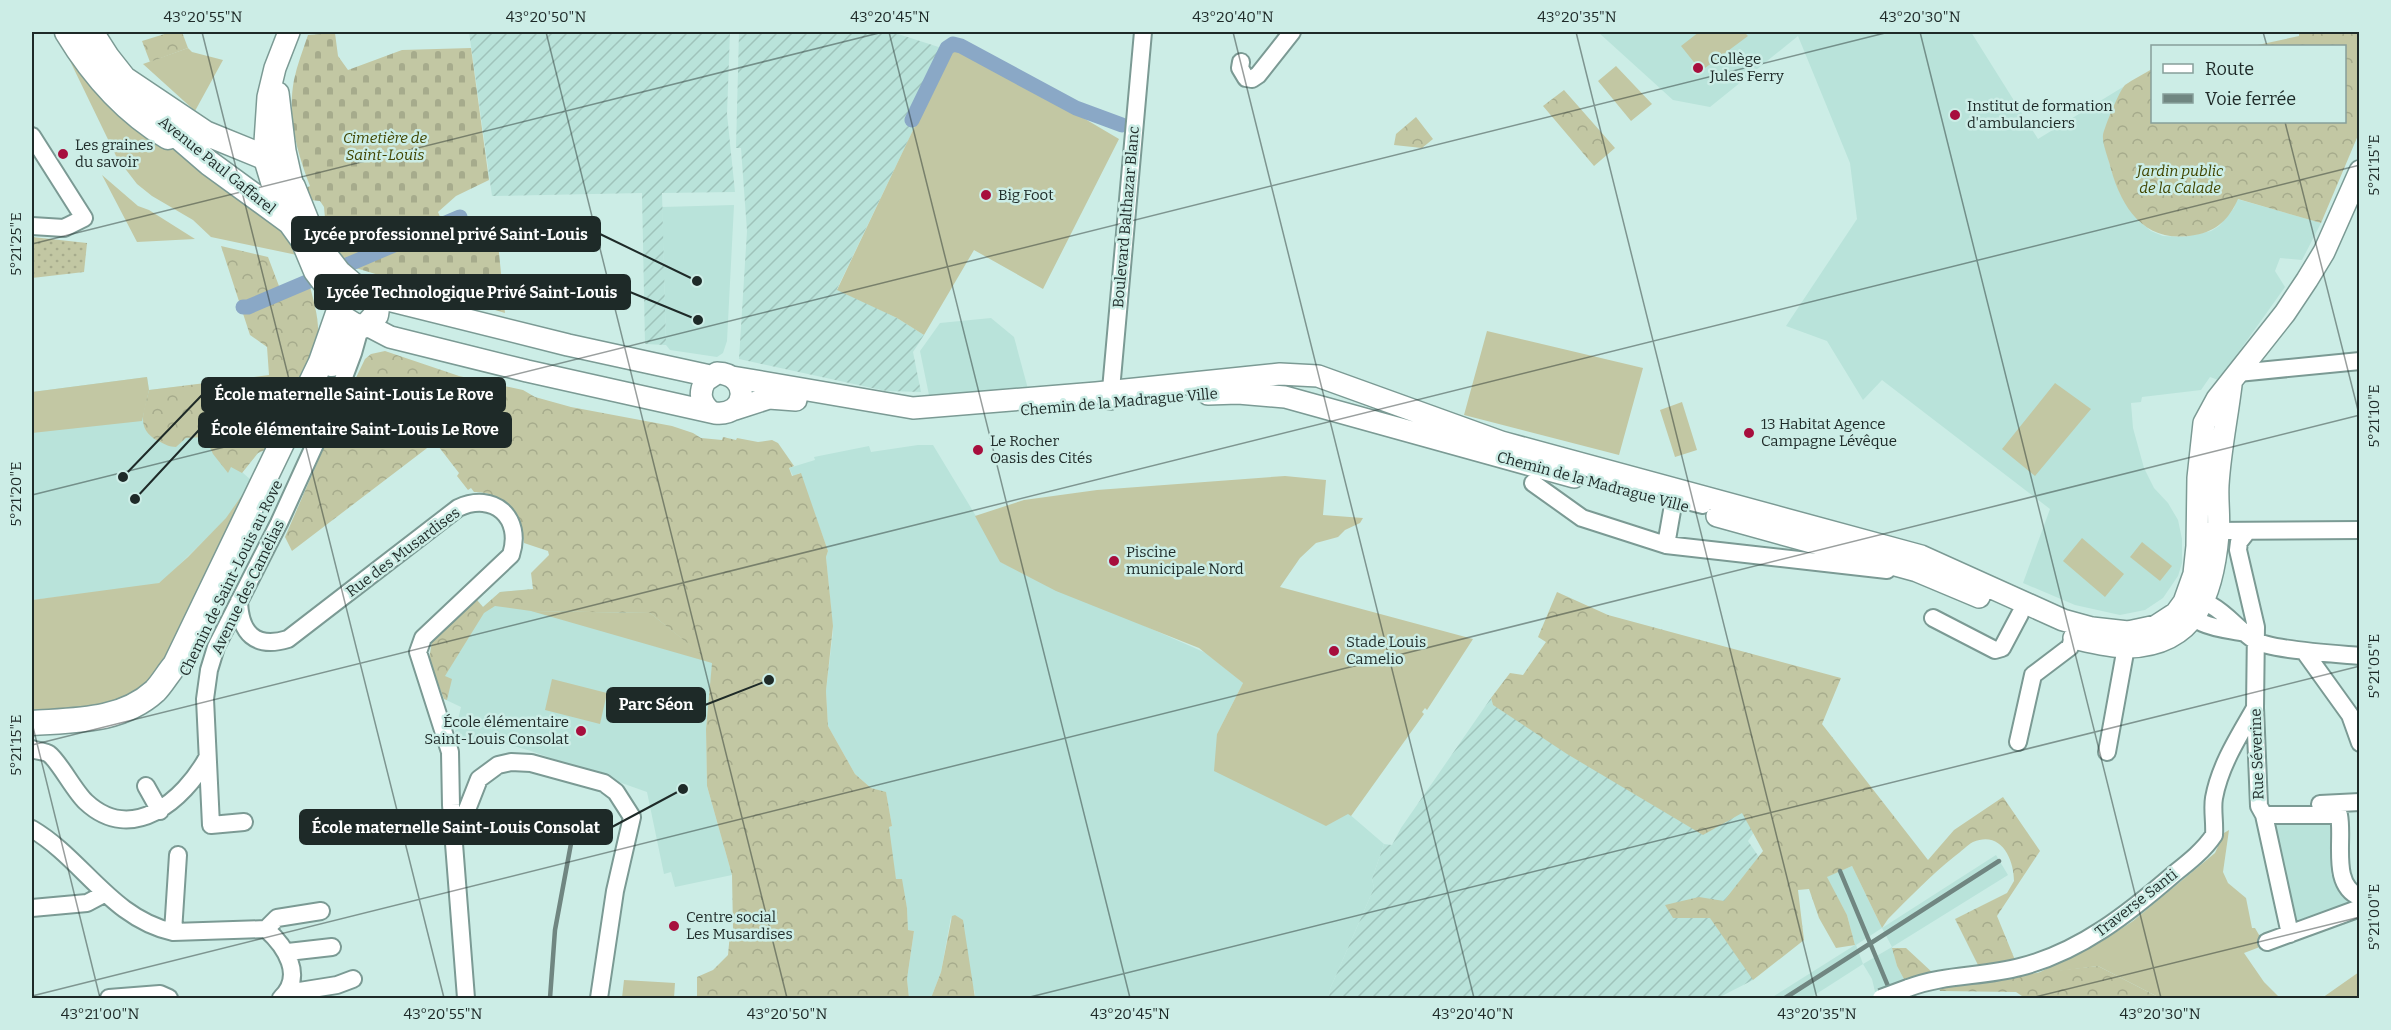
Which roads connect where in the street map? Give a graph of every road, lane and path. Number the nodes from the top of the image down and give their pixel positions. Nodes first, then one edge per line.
1 (67, 32) edge
2 (91, 32) edge
3 (289, 32) edge
4 (1143, 32) edge
5 (1292, 32) edge
6 (1241, 62) dead end
7 (275, 68) junction
8 (123, 78) junction
9 (32, 136) edge
10 (264, 157) junction
11 (209, 162) junction
12 (2360, 171) edge
13 (293, 187) junction
14 (290, 222) junction
15 (32, 226) edge
16 (316, 270) junction
17 (357, 312) junction
18 (511, 331) junction
19 (560, 342) junction
20 (321, 362) junction
21 (2360, 362) edge
22 (505, 366) junction
23 (710, 376) junction
24 (552, 377) junction
25 (732, 377) junction
26 (2235, 379) junction
27 (1339, 382) junction
28 (1110, 397) junction
29 (735, 409) junction
30 (1330, 410) junction
31 (710, 411) junction
32 (1533, 483) dead end
33 (1673, 505) junction
34 (1740, 508) junction
35 (2197, 530) junction
36 (2360, 530) edge
37 (2219, 532) junction
38 (2247, 532) junction
39 (1796, 537) junction
40 (1666, 545) junction
41 (1787, 559) junction
42 (1901, 559) junction
43 (239, 601) junction
44 (2194, 608) junction
45 (2020, 614) junction
46 (1933, 618) dead end
47 (2075, 631) junction
48 (2251, 638) junction
49 (2127, 639) junction
50 (2304, 651) junction
51 (2360, 656) edge
52 (2255, 708) junction
53 (32, 723) edge
54 (32, 736) edge
55 (2018, 742) dead end
56 (2360, 743) edge
57 (32, 749) edge
58 (2107, 752) dead end
59 (207, 758) junction
60 (146, 786) dead end
61 (2360, 802) edge
62 (160, 811) junction
63 (2261, 811) junction
64 (244, 822) dead end
65 (32, 829) edge
66 (455, 841) junction
67 (178, 855) dead end
68 (104, 894) junction
69 (2360, 897) edge
70 (32, 908) edge
71 (2360, 908) edge
72 (321, 910) dead end
73 (266, 929) junction
74 (165, 930) junction
75 (2290, 934) junction
76 (2267, 942) dead end
77 (332, 946) dead end
78 (288, 952) junction
79 (353, 979) dead end
80 (284, 996) edge
81 (109, 999) edge
82 (169, 999) edge
83 (466, 999) edge
84 (599, 999) edge
85 (1881, 999) edge

1 - 11 main road
2 - 8 main road, Avenue Paul Gaffarel
3 - 7 street, Chemin de Saint-Louis au Rove
4 - 28 street, Boulevard Balthazar Blanc
5 - 6 street
7 - 10 street, Chemin de Saint-Louis au Rove
7 - 13 street, Chemin de Saint-Louis au Rove
8 - 10 main road, Avenue Paul Gaffarel
8 - 11 main road, Avenue Paul Gaffarel
9 - 15 street
10 - 13 main road, Avenue Paul Gaffarel
10 - 14 street, Chemin de Saint-Louis au Rove
11 - 14 main road, Avenue Paul Gaffarel
12 - 26 street
13 - 17 main road, Chemin de Saint-Louis au Rove
14 - 16 main road, Chemin de Saint-Louis au Rove
16 - 17 main road, Chemin de Saint-Louis au Rove
16 - 20 main road, Chemin de Saint-Louis au Rove
17 - 18 street
17 - 20 main road, Chemin de Saint-Louis au Rove
17 - 22 street
17 - 43 street, Avenue des Camélias
17 - 54 main road, Chemin de Saint-Louis au Rove
18 - 19 street
18 - 22 street
19 - 23 street
19 - 24 street
20 - 53 main road, Chemin de Saint-Louis au Rove
21 - 26 street
22 - 24 street
23 - 25 street
23 - 31 street
24 - 31 street
25 - 28 street, Chemin de la Madrague Ville
25 - 29 street
26 - 35 street
26 - 37 street
27 - 28 street, Chemin de la Madrague Ville
27 - 30 street
27 - 34 street, Chemin de la Madrague Ville
28 - 29 street, Chemin de la Madrague Ville
28 - 30 street, Chemin de la Madrague Ville
29 - 31 street
30 - 33 street, Chemin de la Madrague Ville
32 - 40 street
33 - 34 street
33 - 39 street, Chemin de la Madrague Ville
33 - 40 street
34 - 39 street
34 - 42 street, Chemin de la Madrague Ville
35 - 37 street
35 - 44 street
36 - 38 street
37 - 38 street
37 - 44 street
38 - 48 street
39 - 41 street
39 - 42 street, Chemin de la Madrague Ville
40 - 41 street
41 - 42 street
42 - 45 street, Chemin de la Madrague Ville
42 - 47 street, Chemin de la Madrague Ville
43 - 59 street, Avenue des Camélias
43 - 66 street, Rue des Musardises
44 - 48 street
44 - 49 street, Chemin de la Madrague Ville
45 - 46 street
45 - 47 street, Chemin de la Madrague Ville
47 - 49 street, Chemin de la Madrague Ville
47 - 55 street
48 - 50 street
48 - 52 street, Rue Séverine
49 - 58 street
50 - 51 street
50 - 56 street
52 - 63 street, Rue Séverine
52 - 85 street, Traverse Santi, bridge
57 - 62 street
59 - 62 street
59 - 64 street, Avenue des Camélias
60 - 62 street
61 - 63 street
63 - 69 street
63 - 75 street, Rue Séverine
65 - 68 street
66 - 83 street, Rue des Musardises
66 - 84 street
67 - 74 street
68 - 70 street
68 - 74 street
71 - 75 street
72 - 73 street
73 - 74 street
73 - 78 street
75 - 76 street
77 - 78 street
78 - 80 street
79 - 80 street
81 - 82 street

